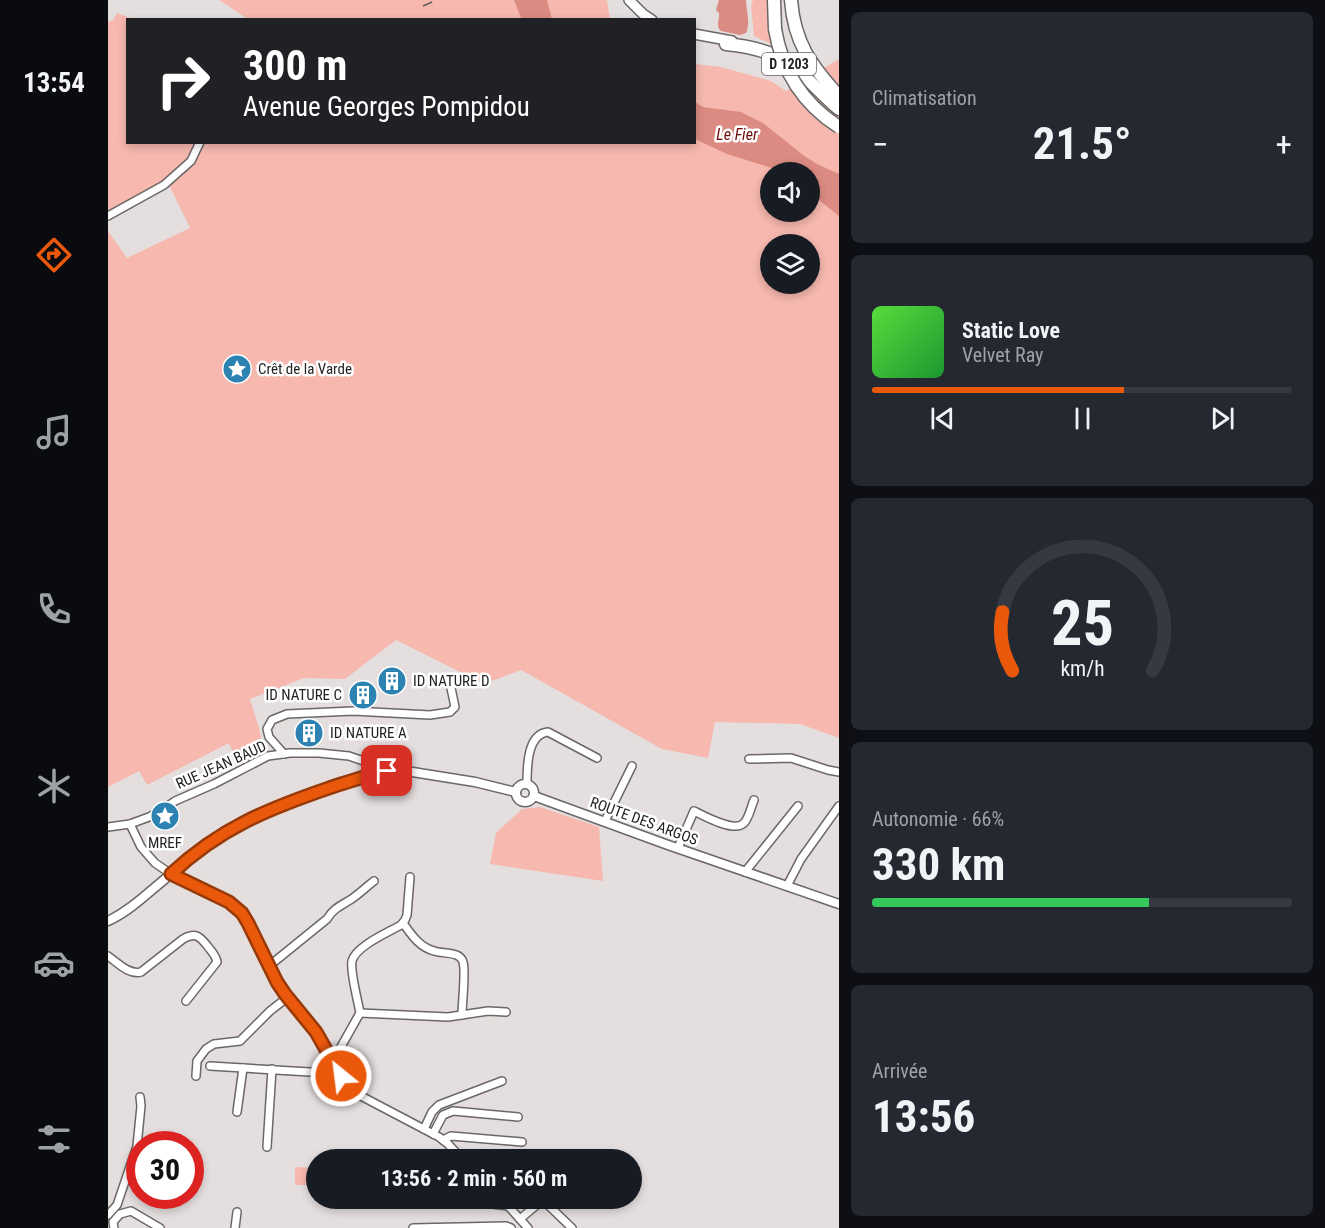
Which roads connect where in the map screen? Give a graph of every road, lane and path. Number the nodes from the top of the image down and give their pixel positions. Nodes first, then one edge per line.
1 (621, 0) edge
2 (628, 0) edge
3 (774, 0) edge
4 (790, 0) edge
5 (639, 18) edge
6 (649, 18) edge
7 (696, 36) edge
8 (696, 36) edge
9 (726, 44) joint
10 (758, 45) joint
11 (839, 96) edge
12 (839, 103) edge
13 (839, 109) edge
14 (839, 128) edge
15 (199, 144) edge
16 (108, 216) edge
17 (451, 688) dead end
18 (269, 737) junction
19 (284, 754) junction
20 (268, 756) junction
21 (597, 758) dead end
22 (749, 759) dead end
23 (632, 766) dead end
24 (383, 772) junction
25 (839, 772) edge
26 (527, 784) junction
27 (516, 792) junction
28 (534, 796) junction
29 (754, 800) dead end
30 (798, 806) dead end
31 (839, 806) edge
32 (605, 821) junction
33 (130, 824) junction
34 (108, 827) edge
35 (813, 834) dead end
36 (678, 848) junction
37 (745, 872) junction
38 (171, 874) junction
39 (410, 877) dead end
40 (374, 880) dead end
41 (784, 885) junction
42 (839, 904) edge
43 (108, 921) edge
44 (403, 923) junction
45 (108, 956) edge
46 (269, 966) junction
47 (288, 998) junction
48 (186, 1001) dead end
49 (506, 1012) dead end
50 (360, 1013) junction
51 (462, 1015) junction
52 (333, 1061) junction
53 (210, 1066) dead end
54 (243, 1068) junction
55 (337, 1069) junction
56 (272, 1070) junction
57 (196, 1076) dead end
58 (502, 1081) dead end
59 (140, 1097) dead end
60 (237, 1112) dead end
61 (518, 1117) dead end
62 (424, 1129) junction
63 (433, 1134) junction
64 (443, 1140) junction
65 (522, 1142) dead end
66 (267, 1148) dead end
67 (453, 1149) edge
68 (511, 1209) edge
69 (237, 1212) dead end
70 (108, 1215) edge
71 (523, 1225) edge
72 (114, 1228) edge
73 (160, 1228) edge
74 (235, 1228) edge
75 (413, 1228) edge
76 (511, 1228) edge
77 (572, 1228) edge

1 - 5 main road
2 - 6 main road
3 - 14 highway, D 1203, bridge
4 - 11 highway, D 1203
7 - 9 main road, D 1203
8 - 10 main road, D 1203
9 - 13 highway, D 1203
10 - 12 highway, D 1203
15 - 16 street
17 - 18 street
18 - 19 street
18 - 20 street
19 - 20 street, RUE JEAN BAUD
19 - 24 street, RUE JEAN BAUD
20 - 33 street, RUE JEAN BAUD
21 - 26 street
22 - 25 street
23 - 32 street
24 - 27 street
24 - 38 street
26 - 27 street
26 - 28 street
27 - 28 street
28 - 32 street, ROUTE DES ARGOS
29 - 36 street
30 - 37 street
31 - 41 street
32 - 36 street, ROUTE DES ARGOS
33 - 34 street, RUE JEAN BAUD
33 - 38 street
35 - 41 street
36 - 37 street, ROUTE DES ARGOS
37 - 41 street, ROUTE DES ARGOS
38 - 43 street
38 - 46 street
39 - 44 street
40 - 46 street
41 - 42 street, ROUTE DES ARGOS
44 - 50 street
44 - 51 street
45 - 48 street
46 - 47 street
47 - 52 street
47 - 57 street
49 - 51 street
50 - 51 street
50 - 52 street
52 - 55 street
53 - 54 street
54 - 56 street
54 - 60 street
55 - 56 street
55 - 62 street
56 - 66 street
58 - 62 street
59 - 70 street
61 - 63 street
62 - 63 street
63 - 64 street
64 - 65 street
64 - 67 street
68 - 71 street
69 - 74 street
71 - 77 street
72 - 73 street
75 - 76 street

